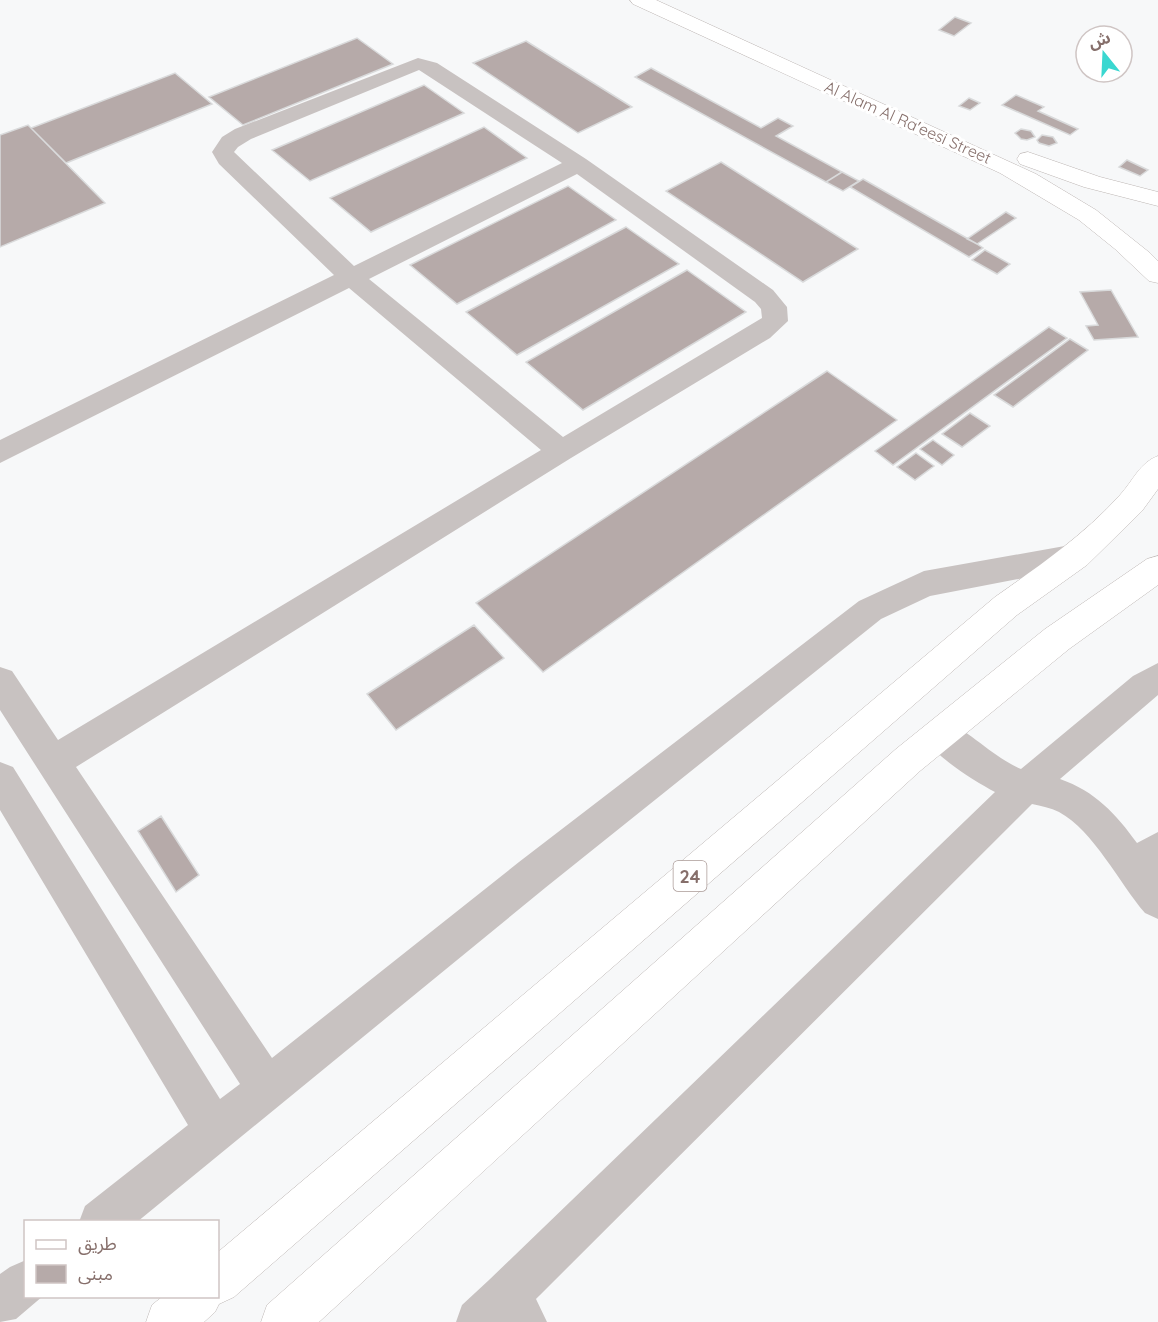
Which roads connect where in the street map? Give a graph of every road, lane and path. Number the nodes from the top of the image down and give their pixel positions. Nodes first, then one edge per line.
1 (640, 0) edge
2 (787, 45) dead end
3 (1014, 162) junction
4 (578, 164) junction
5 (1158, 199) edge
6 (1158, 274) edge
7 (352, 278) junction
8 (561, 451) junction
9 (0, 452) edge
10 (1158, 467) edge
11 (1076, 556) junction
12 (1158, 568) edge
13 (1158, 678) edge
14 (0, 681) edge
15 (940, 734) junction
16 (53, 762) junction
17 (0, 778) edge
18 (1025, 787) junction
19 (1145, 860) edge
20 (1158, 900) edge
21 (267, 1088) junction
22 (215, 1130) junction
23 (102, 1220) edge
24 (219, 1280) edge
25 (24, 1284) edge
26 (197, 1298) edge
27 (0, 1303) edge
28 (502, 1313) edge
29 (169, 1322) edge
30 (284, 1322) edge

1 - 3 main road, Al Alam Al Ra'eesi Street
2 - 3 main road, Al Alam Al Ra'eesi Street
3 - 5 main road, Al Alam Al Ra'eesi Street
3 - 6 main road, Al Alam Al Ra'eesi Street
4 - 7 street
4 - 7 street
4 - 8 street
7 - 8 street
7 - 9 street
8 - 16 street
10 - 11 main road, 24
11 - 21 street
11 - 24 main road, 24
12 - 15 main road
13 - 18 street
14 - 16 street
15 - 18 street
15 - 30 main road
16 - 21 street
17 - 22 street
18 - 19 street
18 - 28 street
19 - 20 street
21 - 22 street
22 - 23 street
25 - 27 street
26 - 29 main road

